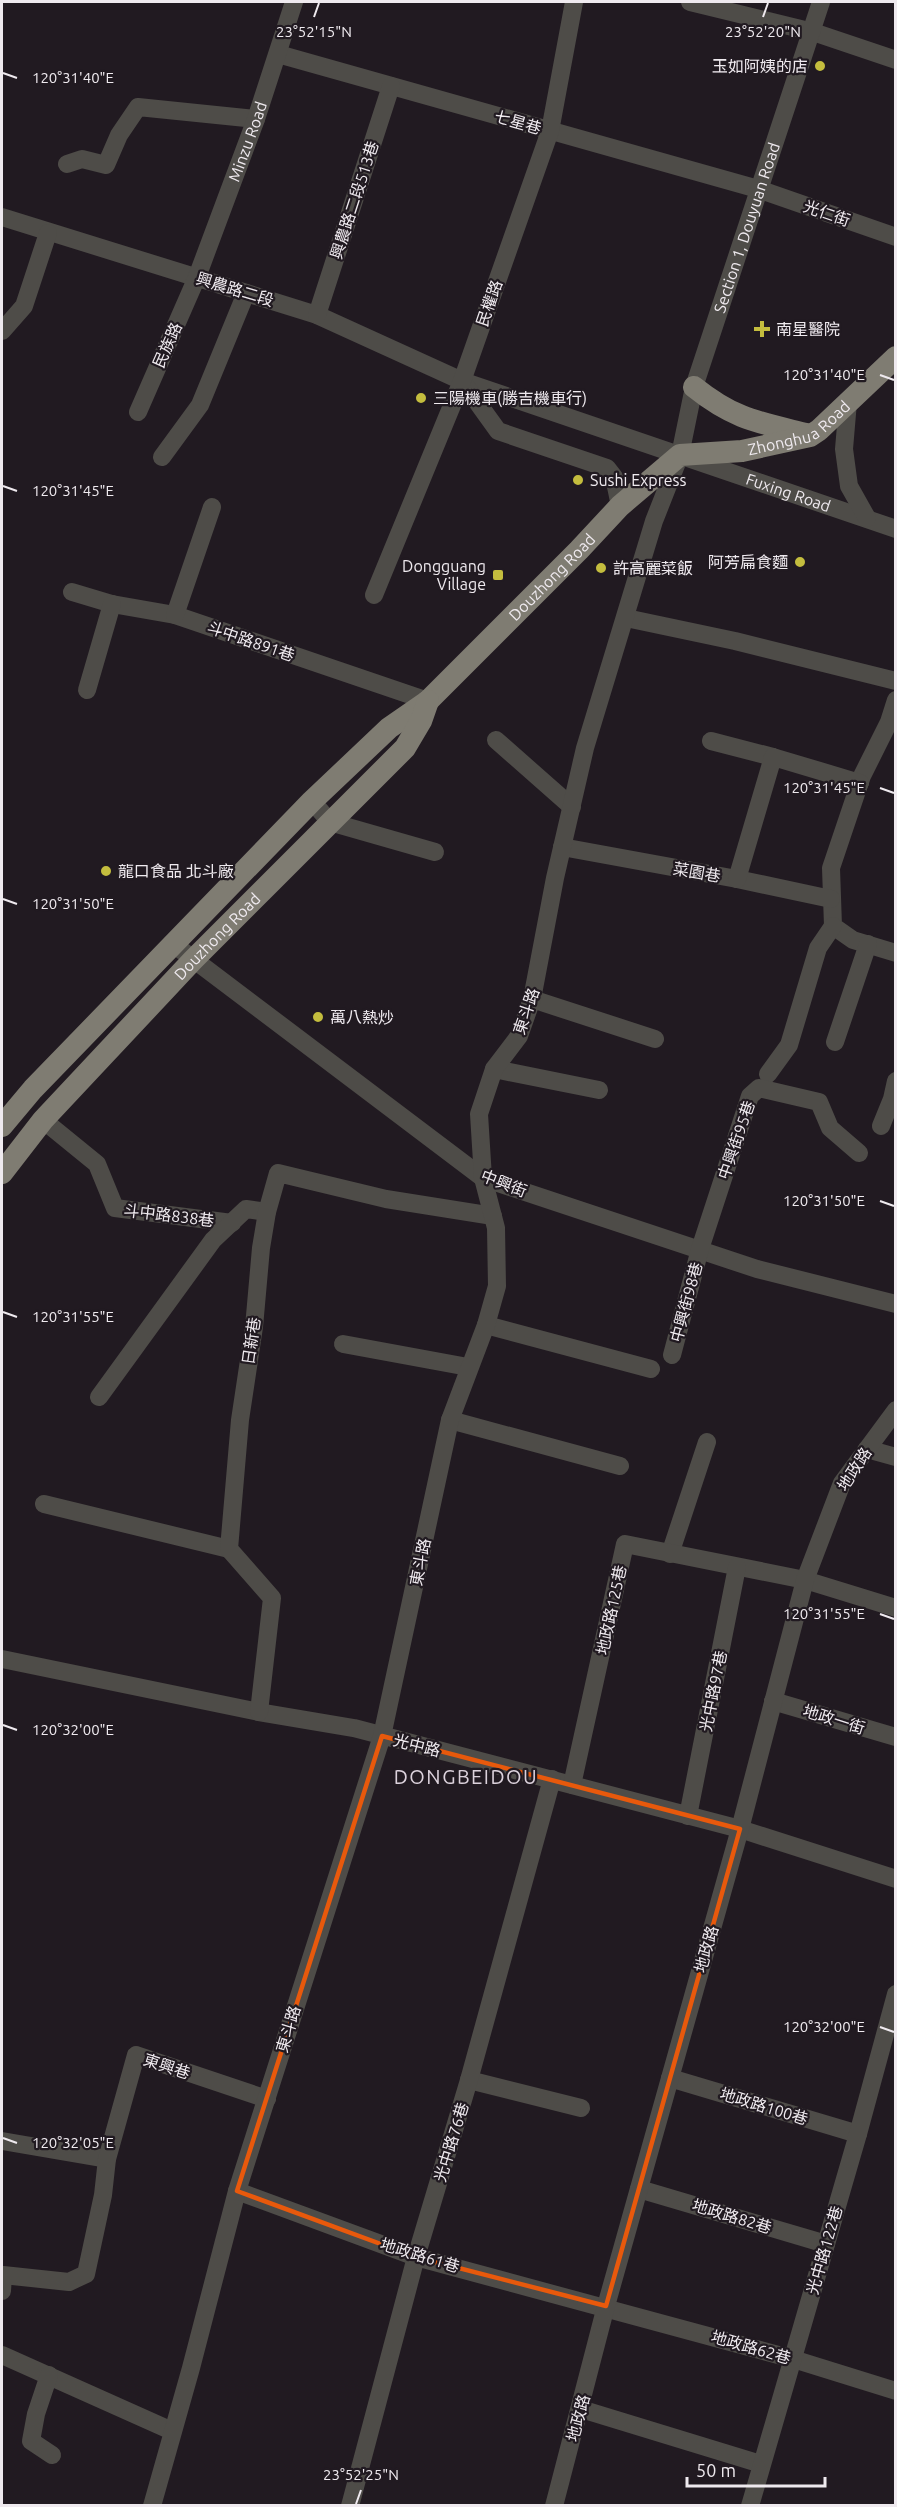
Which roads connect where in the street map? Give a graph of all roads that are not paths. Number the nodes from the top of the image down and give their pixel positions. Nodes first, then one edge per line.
1 (294, 2) edge
2 (574, 2) edge
3 (690, 2) edge
4 (821, 2) edge
5 (813, 32) junction
6 (278, 54) junction
7 (896, 60) edge
8 (391, 86) junction
9 (256, 119) junction
10 (550, 131) junction
11 (67, 164) dead end
12 (758, 189) junction
13 (2, 218) edge
14 (48, 233) junction
15 (896, 237) edge
16 (196, 278) junction
17 (246, 293) junction
18 (317, 315) junction
19 (2, 331) edge
20 (896, 357) edge
21 (462, 381) junction
22 (694, 387) junction
23 (848, 402) junction
24 (138, 412) dead end
25 (810, 436) junction
26 (680, 455) junction
27 (162, 457) dead end
28 (620, 506) junction
29 (212, 507) dead end
30 (867, 518) junction
31 (896, 529) edge
32 (72, 592) dead end
33 (374, 595) dead end
34 (112, 604) junction
35 (175, 615) junction
36 (626, 618) junction
37 (896, 681) edge
38 (87, 690) dead end
39 (428, 701) junction
40 (895, 702) edge
41 (496, 740) dead end
42 (711, 741) dead end
43 (773, 756) junction
44 (860, 783) junction
45 (312, 801) junction
46 (572, 807) junction
47 (330, 822) junction
48 (562, 847) junction
49 (435, 852) dead end
50 (737, 879) junction
51 (831, 899) junction
52 (834, 926) junction
53 (172, 943) junction
54 (868, 944) junction
55 (896, 952) edge
56 (193, 960) junction
57 (532, 999) junction
58 (655, 1039) dead end
59 (835, 1042) dead end
60 (494, 1069) junction
61 (768, 1074) dead end
62 (896, 1081) edge
63 (599, 1090) dead end
64 (43, 1120) junction
65 (2, 1126) edge
66 (881, 1126) dead end
67 (859, 1153) dead end
68 (2, 1173) edge
69 (483, 1178) junction
70 (267, 1212) junction
71 (493, 1216) junction
72 (232, 1223) junction
73 (700, 1249) junction
74 (896, 1304) edge
75 (486, 1325) junction
76 (343, 1344) dead end
77 (672, 1355) dead end
78 (468, 1367) junction
79 (651, 1369) dead end
80 (99, 1396) dead end
81 (896, 1410) edge
82 (450, 1420) junction
83 (707, 1442) dead end
84 (867, 1449) junction
85 (896, 1457) edge
86 (620, 1467) dead end
87 (44, 1504) dead end
88 (229, 1549) junction
89 (670, 1554) junction
90 (737, 1567) junction
91 (806, 1580) junction
92 (896, 1608) edge
93 (2, 1659) edge
94 (773, 1701) junction
95 (259, 1712) junction
96 (382, 1736) junction
97 (896, 1737) edge
98 (552, 1779) junction
99 (572, 1785) junction
100 (688, 1816) junction
101 (740, 1829) junction
102 (896, 1879) edge
103 (896, 1994) edge
104 (670, 2078) junction
105 (469, 2080) junction
106 (267, 2099) junction
107 (581, 2108) dead end
108 (858, 2134) junction
109 (2, 2141) edge
110 (107, 2159) junction
111 (639, 2188) junction
112 (237, 2191) junction
113 (826, 2244) junction
114 (416, 2257) junction
115 (2, 2291) edge
116 (606, 2307) junction
117 (2, 2355) edge
118 (794, 2359) junction
119 (49, 2376) junction
120 (896, 2391) edge
121 (581, 2409) junction
122 (172, 2431) junction
123 (52, 2455) dead end
124 (760, 2464) junction
125 (152, 2505) edge
126 (350, 2505) edge
127 (554, 2505) edge
128 (750, 2505) edge

1 - 6 street, Minzu Road
2 - 10 street, 民權路
3 - 5 street
4 - 5 street, Section 1, Douyuan Road
5 - 7 street
5 - 12 street, Section 1, Douyuan Road
6 - 8 street, 七星巷
6 - 9 street, Minzu Road
8 - 10 street, 七星巷
8 - 18 street, 興農路二段513巷
9 - 11 street
9 - 16 street, Minzu Road
10 - 12 street, 七星巷
10 - 21 street, 民權路
12 - 15 street, 光仁街
12 - 22 street, Section 1, Douyuan Road
13 - 14 street, 興農路二段
14 - 16 street, 興農路二段
14 - 19 street
16 - 17 street, 興農路二段
16 - 24 street, 民族路
17 - 18 street, 興農路二段
17 - 27 street
18 - 21 street, 興農路二段
20 - 23 main road, Zhonghua Road
21 - 26 street, 興農路二段
21 - 28 street, 興農路二段
21 - 33 street, 民權路
22 - 25 main road
22 - 26 street, Section 1, Douyuan Road
23 - 25 main road, Zhonghua Road
23 - 30 street
25 - 26 main road, Zhonghua Road
26 - 28 main road, Douzhong Road
26 - 30 street, Fuxing Road
26 - 36 street, 東斗路
28 - 39 main road, Douzhong Road
29 - 35 street
30 - 31 street, Fuxing Road
32 - 34 street, 斗中路891巷
34 - 35 street, 斗中路891巷
34 - 38 street
35 - 39 street, 斗中路891巷
36 - 37 street
36 - 46 street, 東斗路
39 - 45 main road, Douzhong Road
39 - 47 main road, Douzhong Road
40 - 44 street
41 - 46 street
42 - 43 street
43 - 44 street
43 - 50 street
44 - 51 street
45 - 47 street
45 - 53 main road, Douzhong Road
46 - 48 street, 東斗路
47 - 49 street
47 - 56 main road, Douzhong Road
48 - 50 street, 菜園巷
48 - 57 street, 東斗路
50 - 51 street, 菜園巷
51 - 52 street
52 - 54 street
52 - 61 street
53 - 56 street, 中興街
53 - 65 main road, Douzhong Road
54 - 55 street
54 - 59 street
56 - 64 main road, Douzhong Road
56 - 69 street, 中興街
57 - 58 street
57 - 60 street, 東斗路
60 - 63 street
60 - 69 street, 東斗路
62 - 66 street
64 - 68 main road, Douzhong Road
64 - 72 street, 斗中路838巷
67 - 73 street, 中興街95巷
69 - 71 street, 東斗路
69 - 73 street, 中興街
70 - 71 street, 日新巷
70 - 72 street, 斗中路838巷
70 - 88 street, 日新巷
71 - 75 street, 東斗路
72 - 80 street, 斗中路838巷
73 - 74 street, 中興街
73 - 77 street, 中興街98巷
75 - 78 street, 東斗路
75 - 79 street
76 - 78 street
78 - 82 street, 東斗路
81 - 84 street, 地政路
82 - 86 street
82 - 96 street, 東斗路
83 - 89 street
84 - 85 street
84 - 91 street, 地政路
87 - 88 street
88 - 95 street
89 - 90 street, 地政路125巷
89 - 99 street, 地政路125巷
90 - 91 street, 地政路125巷
90 - 100 street, 光中路97巷
91 - 92 street, 地政路125巷
91 - 94 street, 地政路
93 - 95 street, 光中路
94 - 97 street, 地政一街
94 - 101 street, 地政路
95 - 96 street, 光中路
96 - 98 street, 光中路
96 - 106 street, 東斗路
98 - 99 street, 光中路
98 - 105 street, 光中路76巷
99 - 100 street, 光中路
100 - 101 street, 光中路
101 - 102 street, 光中路
101 - 104 street, 地政路
103 - 108 street, 光中路122巷
104 - 108 street, 地政路100巷
104 - 111 street, 地政路
105 - 107 street
105 - 114 street, 光中路76巷
106 - 110 street, 東興巷
106 - 112 street, 東斗路
108 - 113 street, 光中路122巷
109 - 110 street
110 - 115 street, 東興巷
111 - 113 street, 地政路82巷
111 - 116 street, 地政路
112 - 114 street, 地政路61巷
112 - 122 street, 東斗路
113 - 118 street, 光中路122巷
114 - 116 street, 地政路61巷
114 - 126 street, 光中路76巷
116 - 118 street, 地政路62巷
116 - 121 street, 地政路
117 - 119 street
118 - 120 street, 地政路62巷
118 - 124 street, 光中路122巷
119 - 122 street
119 - 123 street
121 - 124 street
121 - 127 street, 地政路
122 - 125 street, 東斗路
124 - 128 street, 光中路122巷

